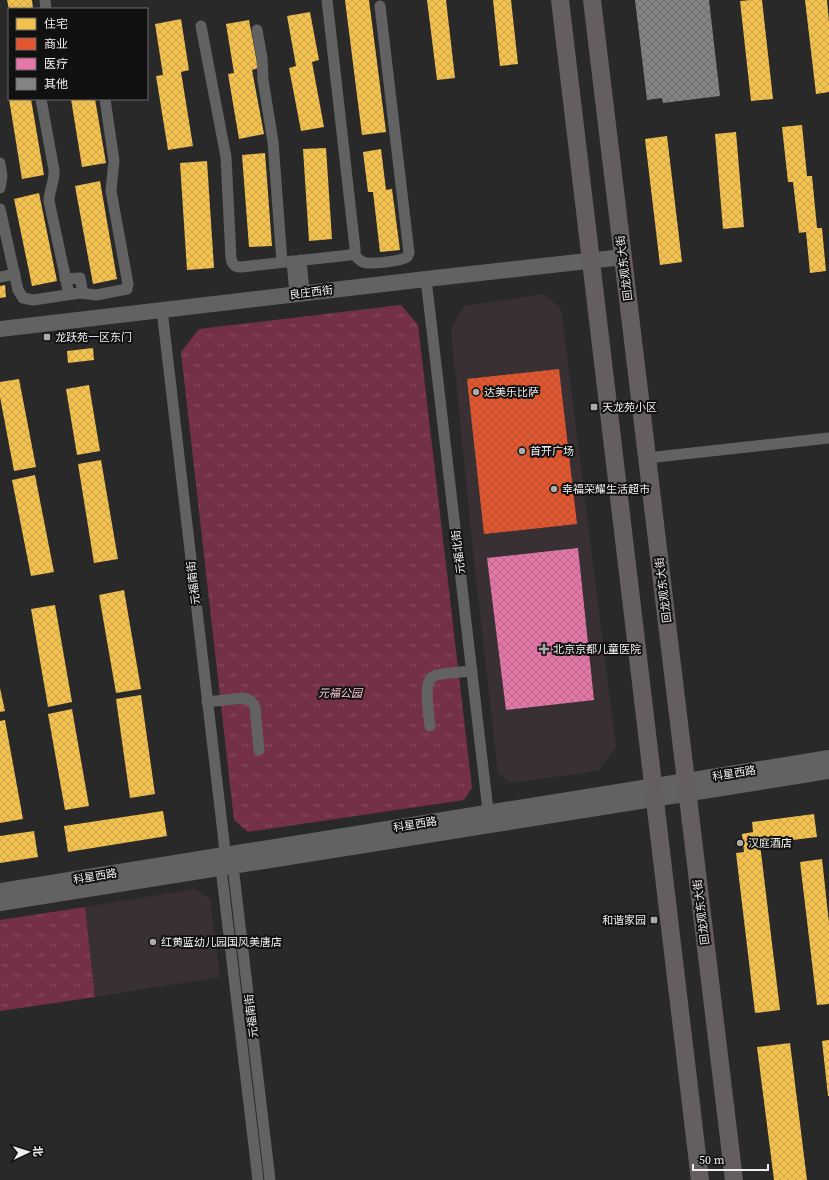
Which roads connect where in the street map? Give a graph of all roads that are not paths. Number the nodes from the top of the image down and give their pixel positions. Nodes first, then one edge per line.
1 (328, 0) edge
2 (560, 0) edge
3 (592, 0) edge
4 (380, 6) dead end
5 (201, 26) dead end
6 (257, 30) dead end
7 (41, 100) edge
8 (105, 100) edge
9 (0, 163) edge
10 (0, 188) edge
11 (0, 209) edge
12 (354, 253) junction
13 (623, 257) junction
14 (591, 260) junction
15 (292, 261) junction
16 (15, 274) junction
17 (0, 277) edge
18 (65, 279) junction
19 (426, 279) junction
20 (83, 293) junction
21 (69, 294) junction
22 (300, 294) junction
23 (162, 310) junction
24 (0, 330) edge
25 (829, 438) edge
26 (647, 458) junction
27 (472, 671) junction
28 (207, 702) junction
29 (430, 726) dead end
30 (259, 750) dead end
31 (829, 758) edge
32 (829, 771) edge
33 (686, 787) junction
34 (654, 792) junction
35 (489, 819) junction
36 (226, 863) junction
37 (0, 891) edge
38 (0, 903) edge
39 (258, 1180) edge
40 (270, 1180) edge
41 (700, 1180) edge
42 (734, 1180) edge

1 - 12 street
2 - 14 main road
3 - 13 main road, 回龙观东大街
4 - 12 street
5 - 15 street
6 - 15 street
7 - 18 street
8 - 20 street
9 - 10 street
11 - 16 street
12 - 15 street
13 - 14 street, 良庄西街
13 - 26 main road, 回龙观东大街
14 - 19 street, 良庄西街
14 - 34 main road
15 - 22 street
16 - 17 street
16 - 21 street
18 - 20 street
18 - 21 street
19 - 22 street, 良庄西街
19 - 27 street, 元福北街
20 - 21 street
22 - 23 street, 良庄西街
23 - 24 street, 良庄西街
23 - 28 street, 元福南街
25 - 26 street
26 - 33 main road, 回龙观东大街
27 - 29 street
27 - 35 street, 元福北街
28 - 30 street
28 - 36 street, 元福南街
31 - 33 street, 科星西路
32 - 33 street, 科星西路
33 - 34 street, 科星西路
33 - 42 main road, 回龙观东大街
34 - 35 street, 科星西路
34 - 41 main road
35 - 36 street, 科星西路
36 - 37 street, 科星西路
36 - 38 street, 科星西路
36 - 39 street, 元福南街
36 - 40 street, 元福南街

